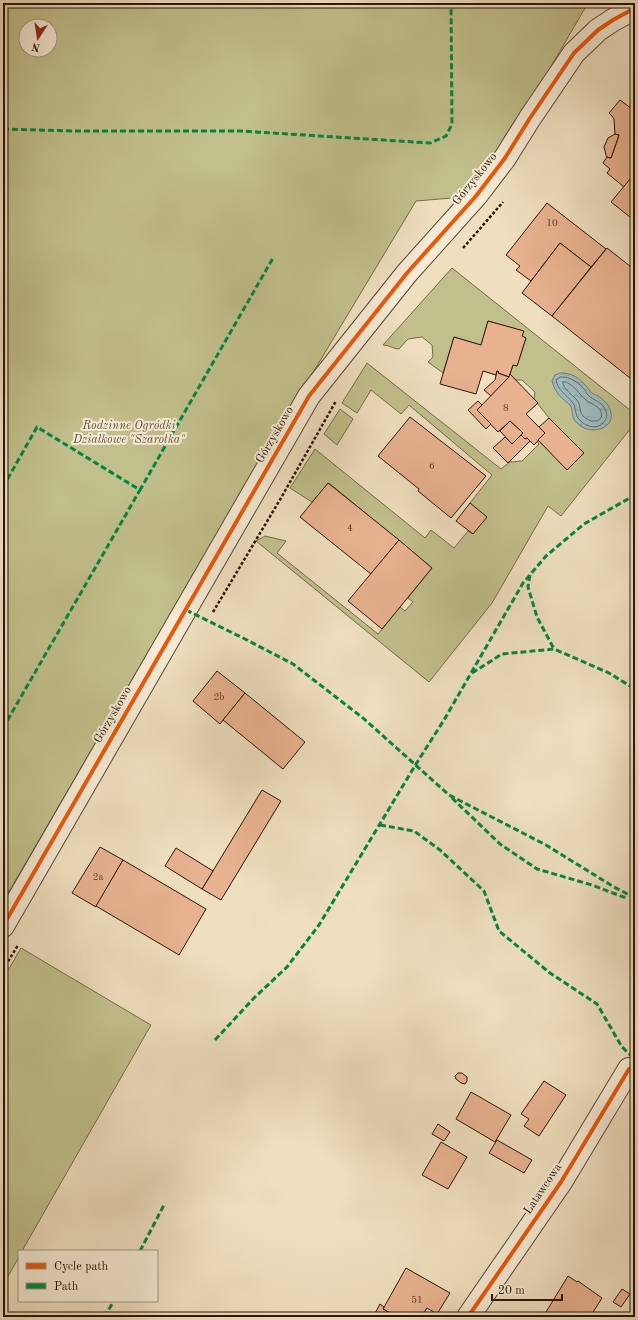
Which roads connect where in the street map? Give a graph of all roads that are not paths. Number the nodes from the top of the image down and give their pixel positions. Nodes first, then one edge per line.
1 (635, 8) edge
2 (3, 926) edge
3 (629, 1069) dead end
4 (468, 1317) edge

1 - 2 street, Górzyskowo
3 - 4 street, Latawcowa

